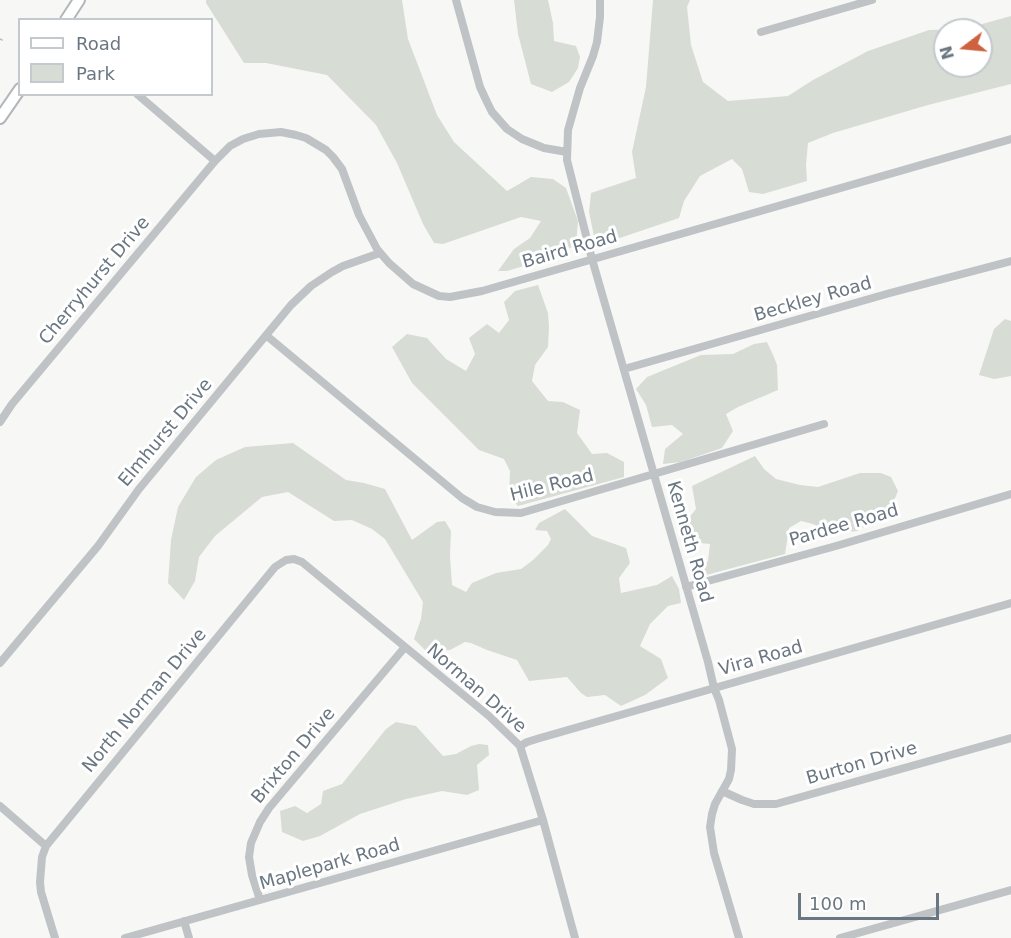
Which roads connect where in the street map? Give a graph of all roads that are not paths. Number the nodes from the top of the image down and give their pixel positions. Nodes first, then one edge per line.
1 (79, 0) edge
2 (456, 0) edge
3 (600, 0) edge
4 (872, 0) edge
5 (67, 18) edge
6 (761, 32) dead end
7 (18, 92) edge
8 (139, 96) edge
9 (0, 118) edge
10 (1011, 139) edge
11 (567, 152) junction
12 (216, 161) junction
13 (380, 253) junction
14 (592, 259) junction
15 (1011, 261) edge
16 (267, 336) junction
17 (624, 369) junction
18 (0, 422) edge
19 (824, 424) dead end
20 (654, 475) junction
21 (1011, 494) edge
22 (686, 587) junction
23 (344, 596) joint
24 (1011, 603) edge
25 (405, 647) junction
26 (0, 663) edge
27 (714, 688) junction
28 (1011, 738) edge
29 (520, 746) junction
30 (722, 790) junction
31 (0, 806) edge
32 (543, 820) junction
33 (46, 846) junction
34 (1011, 890) edge
35 (260, 900) junction
36 (184, 921) junction
37 (55, 938) edge
38 (125, 938) edge
39 (189, 938) edge
40 (575, 938) edge
41 (739, 938) edge
42 (840, 938) edge

1 - 5 main road
2 - 11 street
3 - 11 street, Kenneth Road
4 - 6 street
7 - 9 main road
8 - 12 street
10 - 14 street, Baird Road
11 - 14 street, Kenneth Road
12 - 13 street, Baird Road
12 - 18 street, Cherryhurst Drive
13 - 14 street, Baird Road
13 - 16 street, Elmhurst Drive
14 - 17 street, Kenneth Road
15 - 17 street, Beckley Road
16 - 20 street, Hile Road
16 - 26 street, Elmhurst Drive
17 - 20 street, Kenneth Road
19 - 20 street, Hile Road
20 - 22 street, Kenneth Road
21 - 22 street, Pardee Road
22 - 27 street, Kenneth Road
23 - 25 street, Norman Drive
23 - 33 street, North Norman Drive
24 - 27 street, Vira Road
25 - 29 street, Norman Drive
25 - 35 street, Brixton Drive
27 - 29 street, Vira Road
27 - 30 street, Kenneth Road
28 - 30 street, Burton Drive
29 - 32 street, Norman Drive
30 - 41 street, Kenneth Road
31 - 33 street
32 - 35 street, Maplepark Road
32 - 40 street, Norman Drive
33 - 37 street, North Norman Drive
34 - 42 street
35 - 36 street, Maplepark Road
36 - 38 street, Maplepark Road
36 - 39 street

